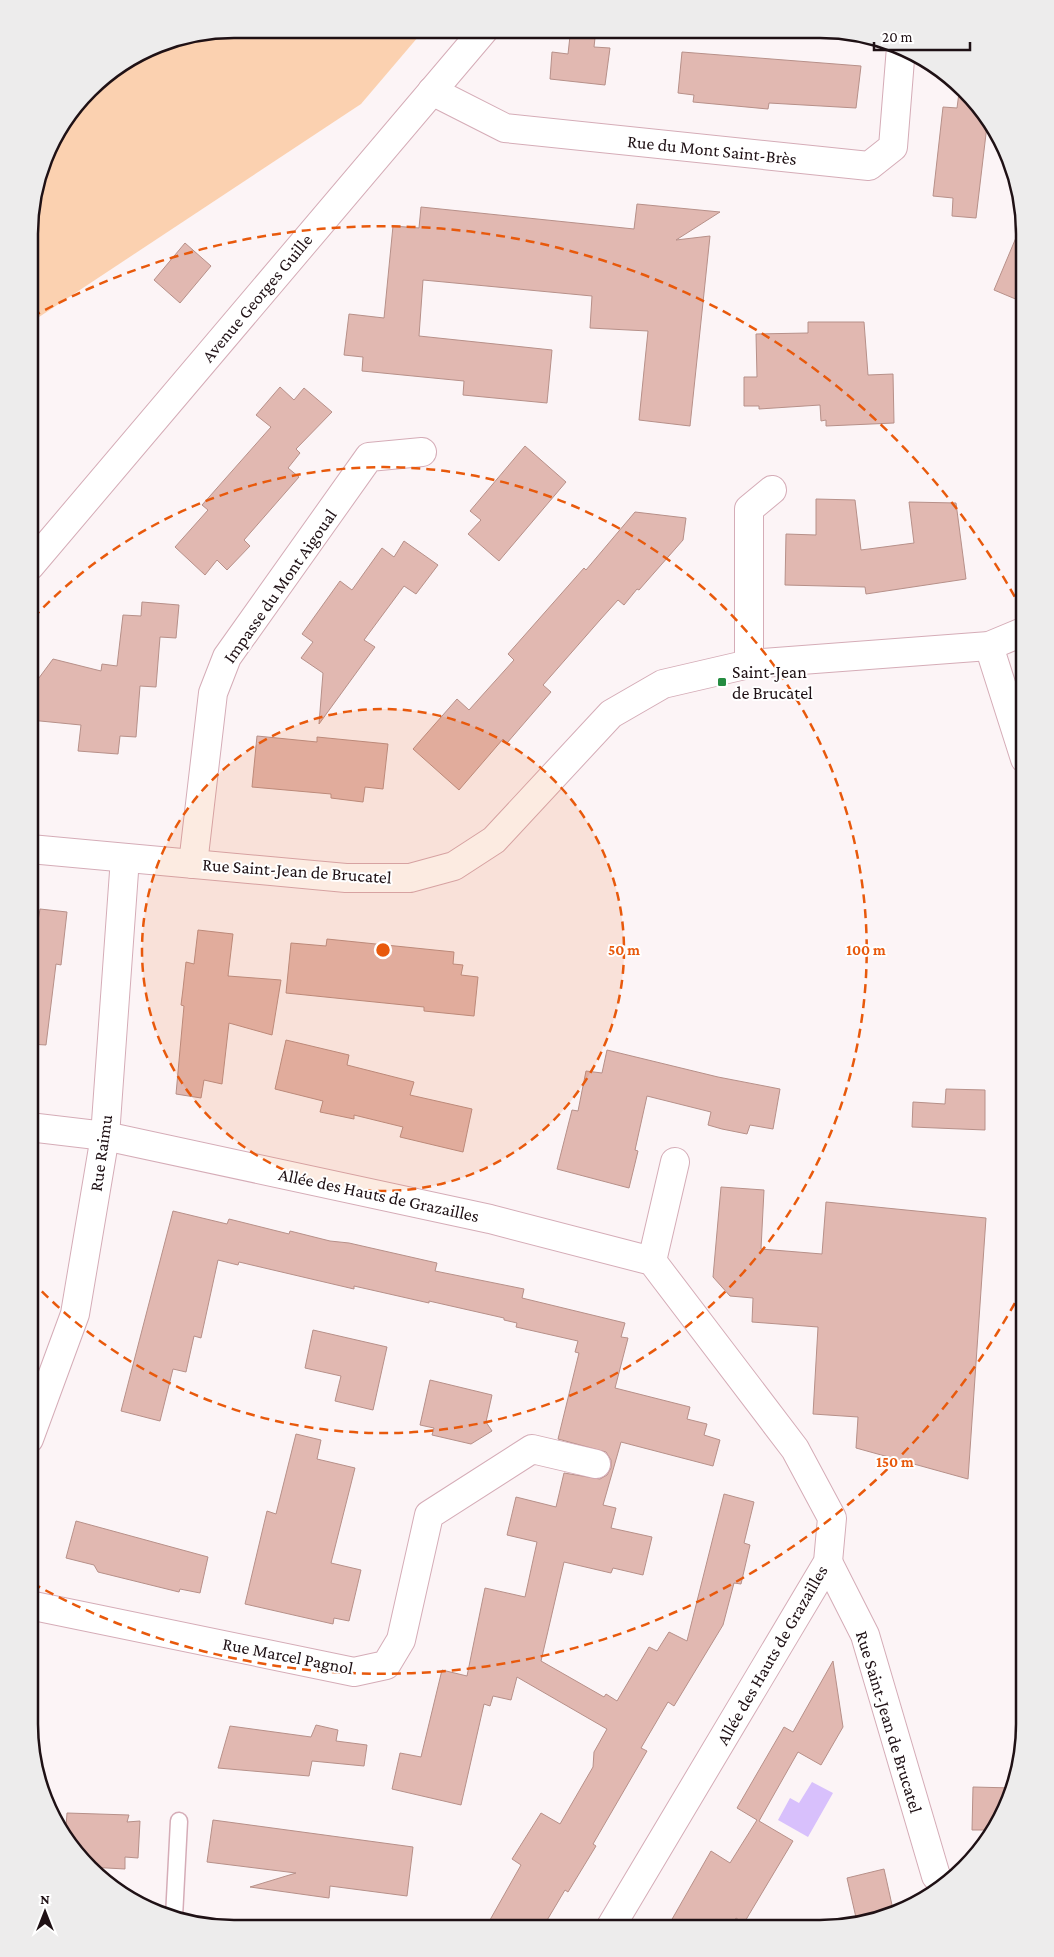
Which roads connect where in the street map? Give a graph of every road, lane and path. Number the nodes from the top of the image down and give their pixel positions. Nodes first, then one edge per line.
1 (477, 38) edge
2 (900, 54) edge
3 (432, 91) junction
4 (422, 452) dead end
5 (772, 490) dead end
6 (38, 557) edge
7 (1016, 635) edge
8 (989, 646) junction
9 (749, 664) junction
10 (1016, 731) edge
11 (38, 850) edge
12 (125, 858) junction
13 (193, 864) junction
14 (38, 1128) edge
15 (106, 1136) junction
16 (675, 1162) dead end
17 (652, 1261) junction
18 (38, 1415) edge
19 (596, 1464) dead end
20 (828, 1562) junction
21 (38, 1606) edge
22 (179, 1821) dead end
23 (939, 1880) edge
24 (174, 1910) edge
25 (615, 1920) edge

1 - 3 street, Avenue Georges Guille
2 - 3 street, Rue du Mont Saint-Brès
3 - 6 street, Avenue Georges Guille
4 - 13 street, Impasse du Mont Aigoual
5 - 9 street
7 - 8 street, Rue Saint-Jean de Brucatel
8 - 9 street, Rue Saint-Jean de Brucatel
8 - 10 street
9 - 13 street, Rue Saint-Jean de Brucatel
11 - 12 street, Rue Saint-Jean de Brucatel
12 - 13 street, Rue Saint-Jean de Brucatel
12 - 15 street, Rue Raimu
14 - 15 street
15 - 17 street, Allée des Hauts de Grazailles
15 - 18 street, Rue Raimu
16 - 17 street
17 - 20 street, Allée des Hauts de Grazailles
19 - 21 street, Rue Marcel Pagnol
20 - 23 street, Rue Saint-Jean de Brucatel
20 - 25 street, Allée des Hauts de Grazailles
22 - 24 lane

